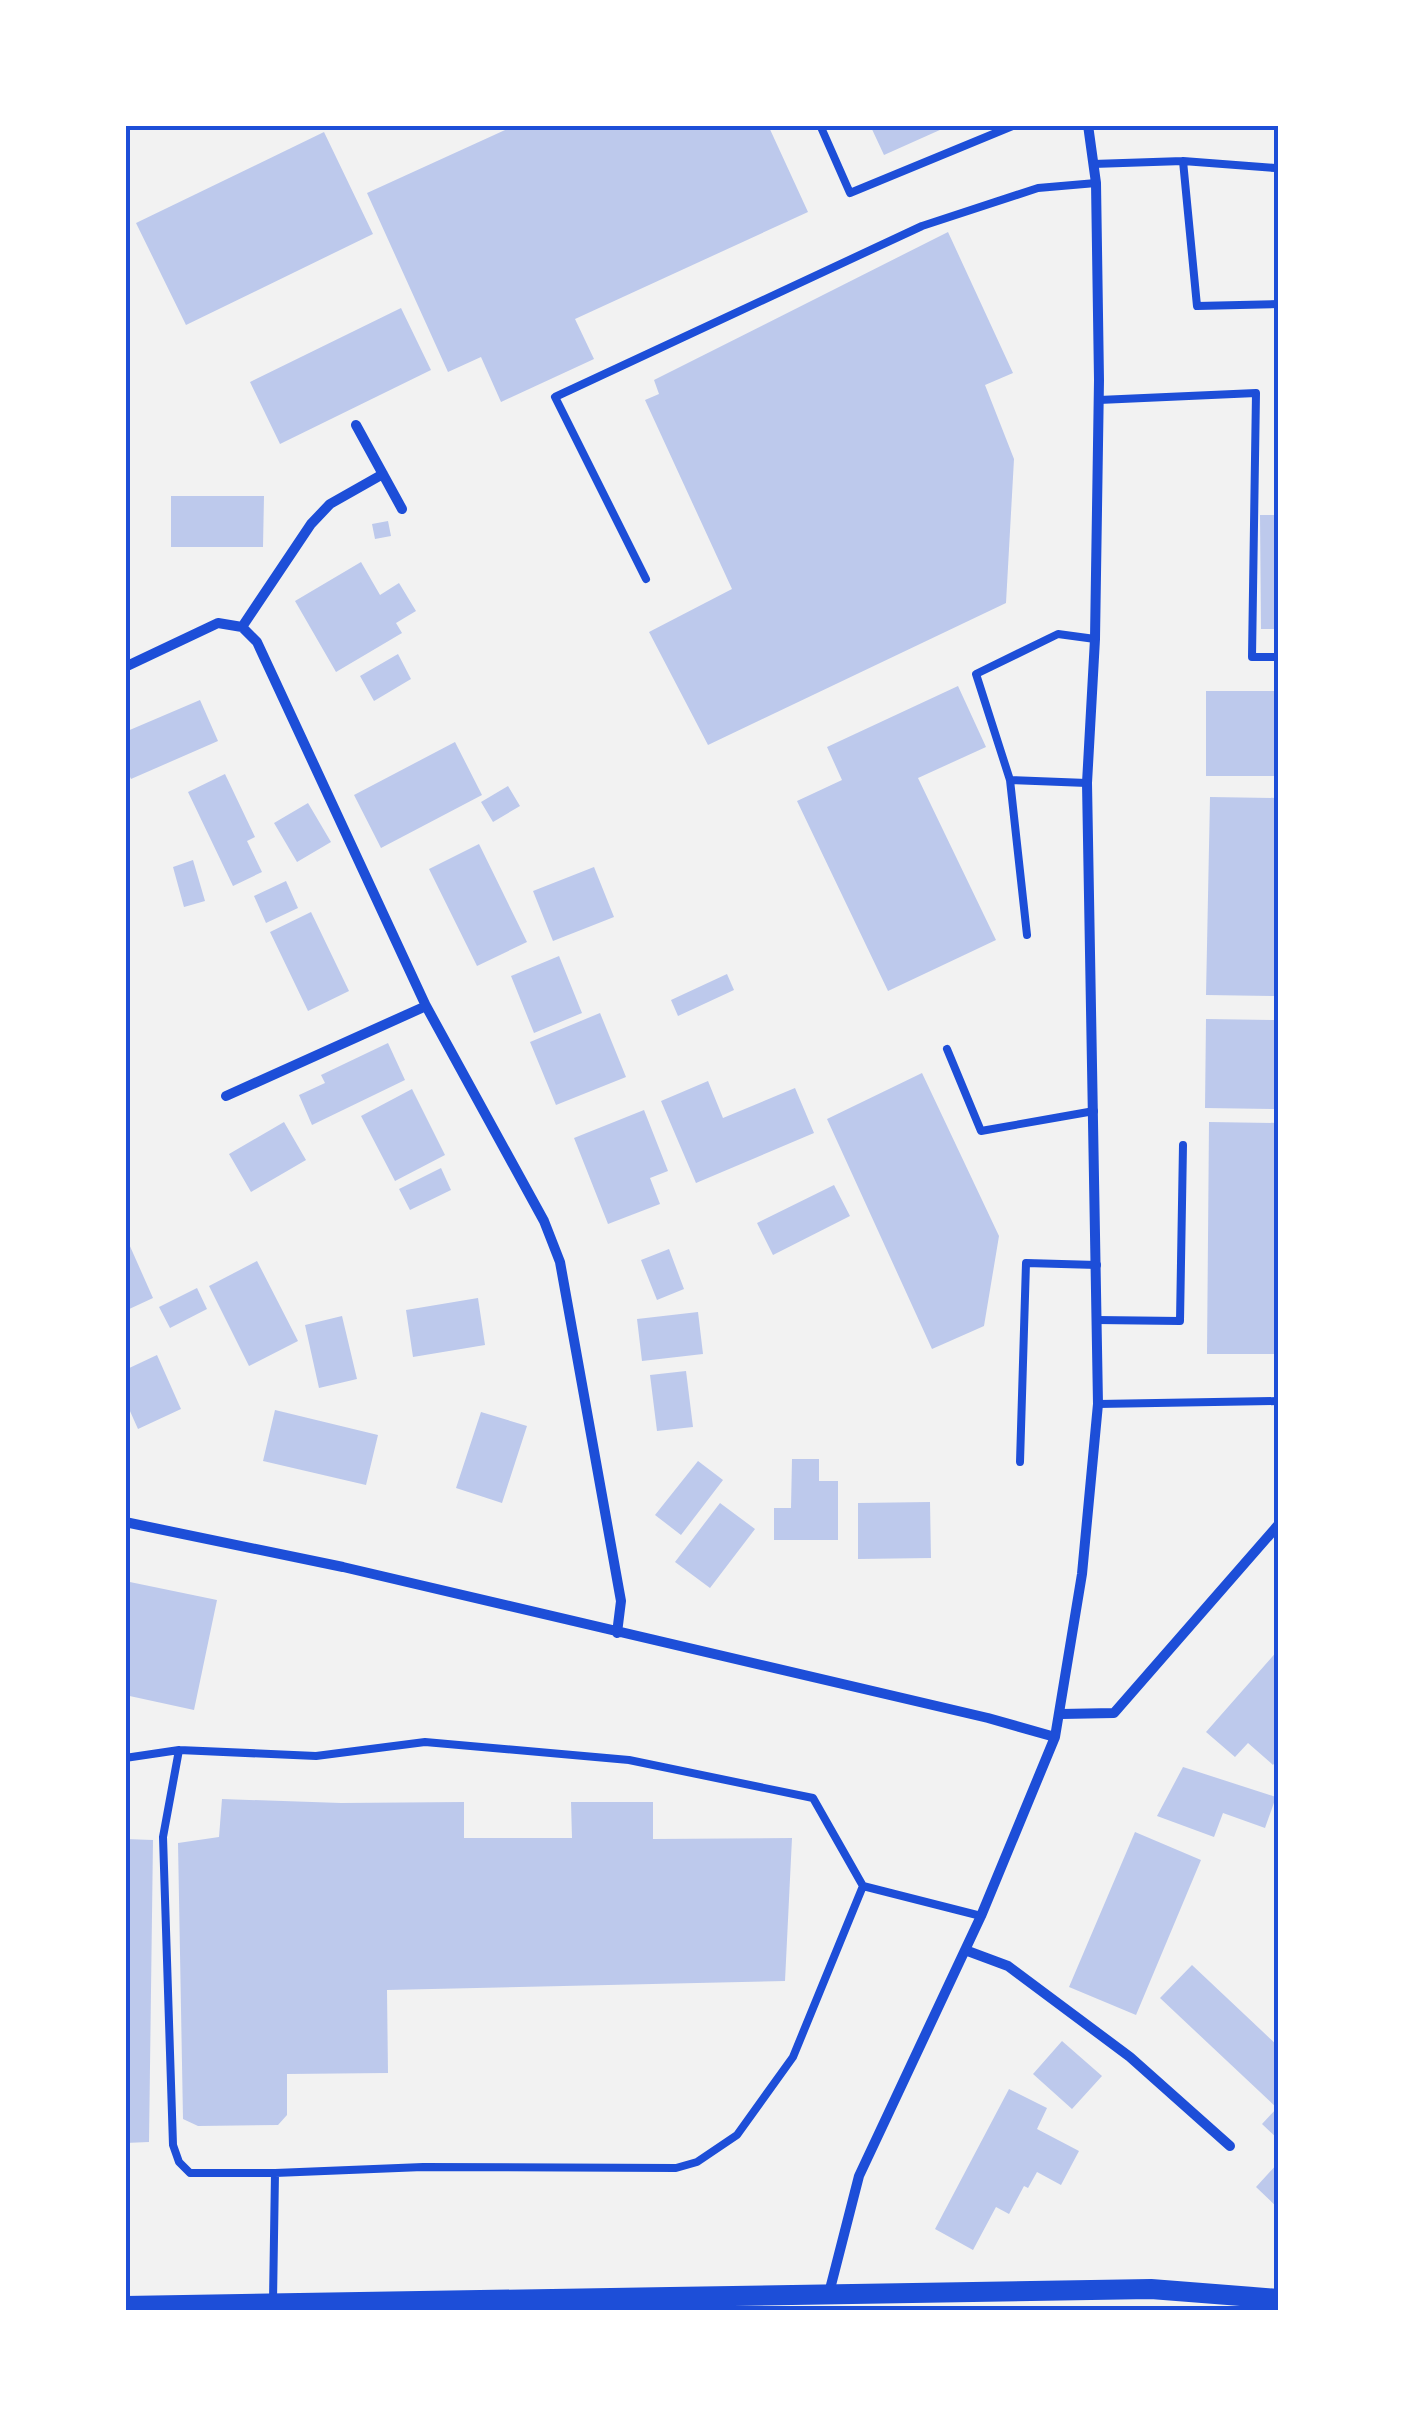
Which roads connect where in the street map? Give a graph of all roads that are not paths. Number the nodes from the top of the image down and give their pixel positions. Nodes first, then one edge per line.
1 (820, 125) edge
2 (1015, 125) edge
3 (1088, 125) edge
4 (1183, 161) junction
5 (1094, 164) junction
6 (1276, 168) dead end
7 (1096, 183) junction
8 (1279, 304) edge
9 (1098, 400) junction
10 (356, 425) dead end
11 (382, 474) junction
12 (402, 510) dead end
13 (646, 579) dead end
14 (242, 627) junction
15 (1095, 638) junction
16 (1279, 657) edge
17 (125, 667) edge
18 (1010, 780) junction
19 (1088, 783) junction
20 (1028, 935) dead end
21 (426, 1006) junction
22 (947, 1049) dead end
23 (226, 1096) dead end
24 (1094, 1111) junction
25 (1183, 1145) dead end
26 (1097, 1265) junction
27 (1096, 1320) junction
28 (1279, 1401) edge
29 (1098, 1404) junction
30 (1020, 1462) dead end
31 (125, 1522) edge
32 (1279, 1524) edge
33 (617, 1633) junction
34 (1061, 1714) junction
35 (1055, 1738) junction
36 (179, 1750) junction
37 (125, 1758) edge
38 (863, 1886) junction
39 (981, 1916) junction
40 (965, 1950) junction
41 (1230, 2146) dead end
42 (275, 2173) junction
43 (829, 2293) junction
44 (1279, 2298) edge
45 (272, 2303) junction
46 (515, 2304) edge
47 (125, 2306) edge

1 - 2 lane
3 - 5 street
4 - 5 lane
4 - 6 lane
4 - 8 lane
5 - 7 street
7 - 9 street
7 - 13 lane
9 - 15 street
9 - 16 lane
10 - 11 street
11 - 12 street
11 - 14 street
14 - 17 street
14 - 21 street
15 - 18 lane
15 - 19 street
18 - 19 lane
18 - 20 lane
19 - 24 street
21 - 23 street
21 - 33 street
22 - 24 lane
24 - 26 street
25 - 27 lane
26 - 27 street
26 - 30 lane
27 - 29 street
28 - 29 lane
29 - 34 street
31 - 33 street
32 - 34 street
33 - 35 street
34 - 35 street
35 - 39 street
36 - 37 lane
36 - 38 lane
36 - 42 lane
38 - 39 lane
38 - 42 lane
39 - 40 street
40 - 41 street
40 - 43 street
42 - 45 lane
43 - 44 main road
43 - 46 main road
45 - 46 main road
45 - 47 main road

